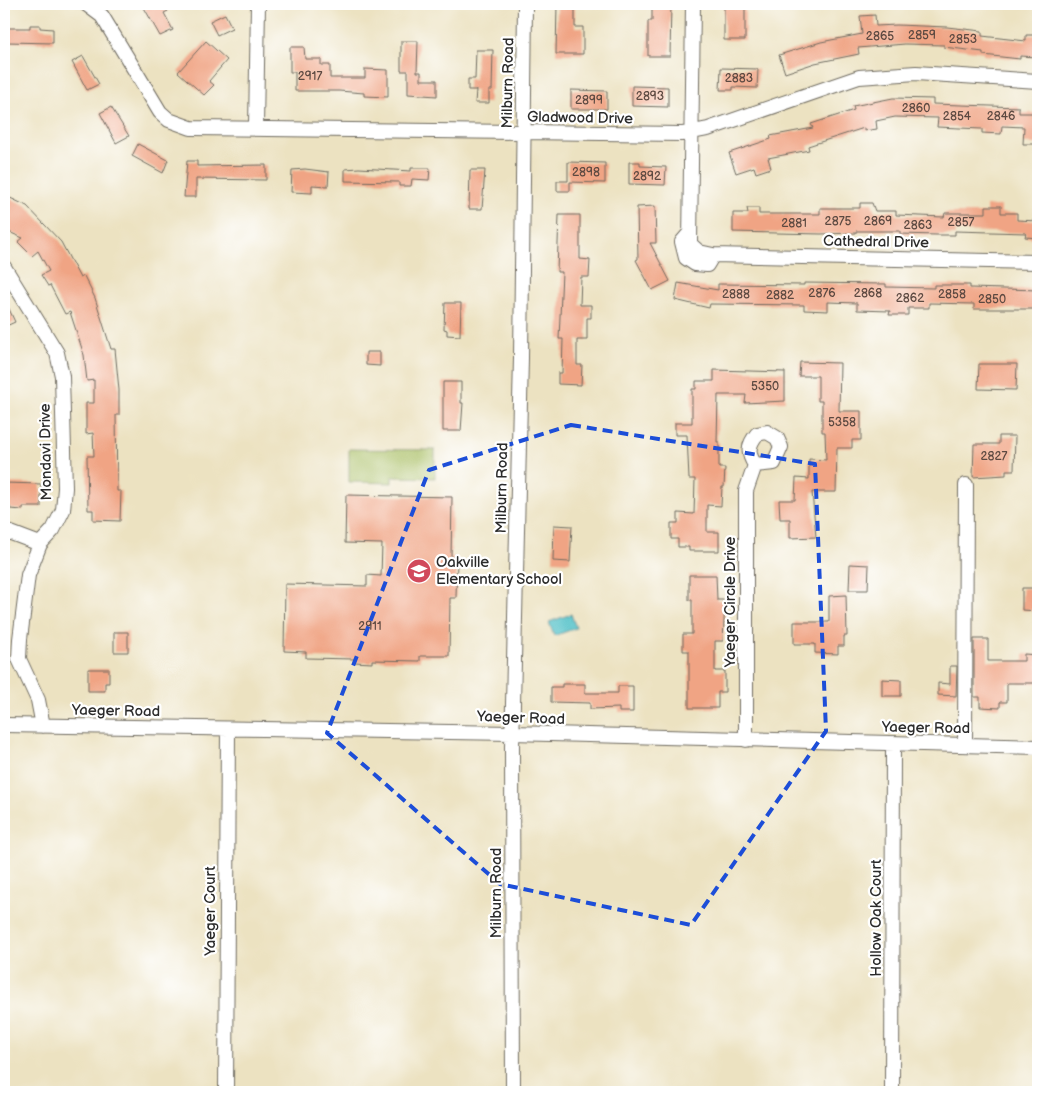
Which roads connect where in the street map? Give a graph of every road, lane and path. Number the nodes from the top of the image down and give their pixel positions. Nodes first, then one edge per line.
1 (86, 4) edge
2 (258, 4) edge
3 (525, 4) edge
4 (693, 4) edge
5 (1038, 81) edge
6 (256, 127) junction
7 (692, 133) junction
8 (524, 134) junction
9 (1038, 262) edge
10 (4, 267) edge
11 (755, 465) dead end
12 (966, 485) dead end
13 (4, 532) edge
14 (40, 544) junction
15 (4, 726) edge
16 (43, 726) junction
17 (228, 729) junction
18 (512, 733) junction
19 (746, 740) junction
20 (893, 744) junction
21 (965, 745) junction
22 (1038, 747) edge
23 (226, 1092) edge
24 (513, 1092) edge
25 (892, 1092) edge

1 - 6 street, Gladwood Drive
2 - 6 street
3 - 8 street, Milburn Road
4 - 7 street, Cathedral Drive
5 - 7 street, Gladwood Drive
6 - 8 street, Gladwood Drive
7 - 8 street, Gladwood Drive
7 - 9 street, Cathedral Drive
8 - 18 street, Milburn Road
10 - 14 street, Mondavi Drive
11 - 19 street, Yaeger Circle Drive
12 - 21 street
13 - 14 street
14 - 16 street, Mondavi Drive
15 - 16 street, Yaeger Road
16 - 17 street, Yaeger Road
17 - 18 street, Yaeger Road
17 - 23 street, Yaeger Court
18 - 19 street, Yaeger Road
18 - 24 street, Milburn Road
19 - 20 street, Yaeger Road
20 - 21 street, Yaeger Road
20 - 25 street, Hollow Oak Court
21 - 22 street, Yaeger Road

